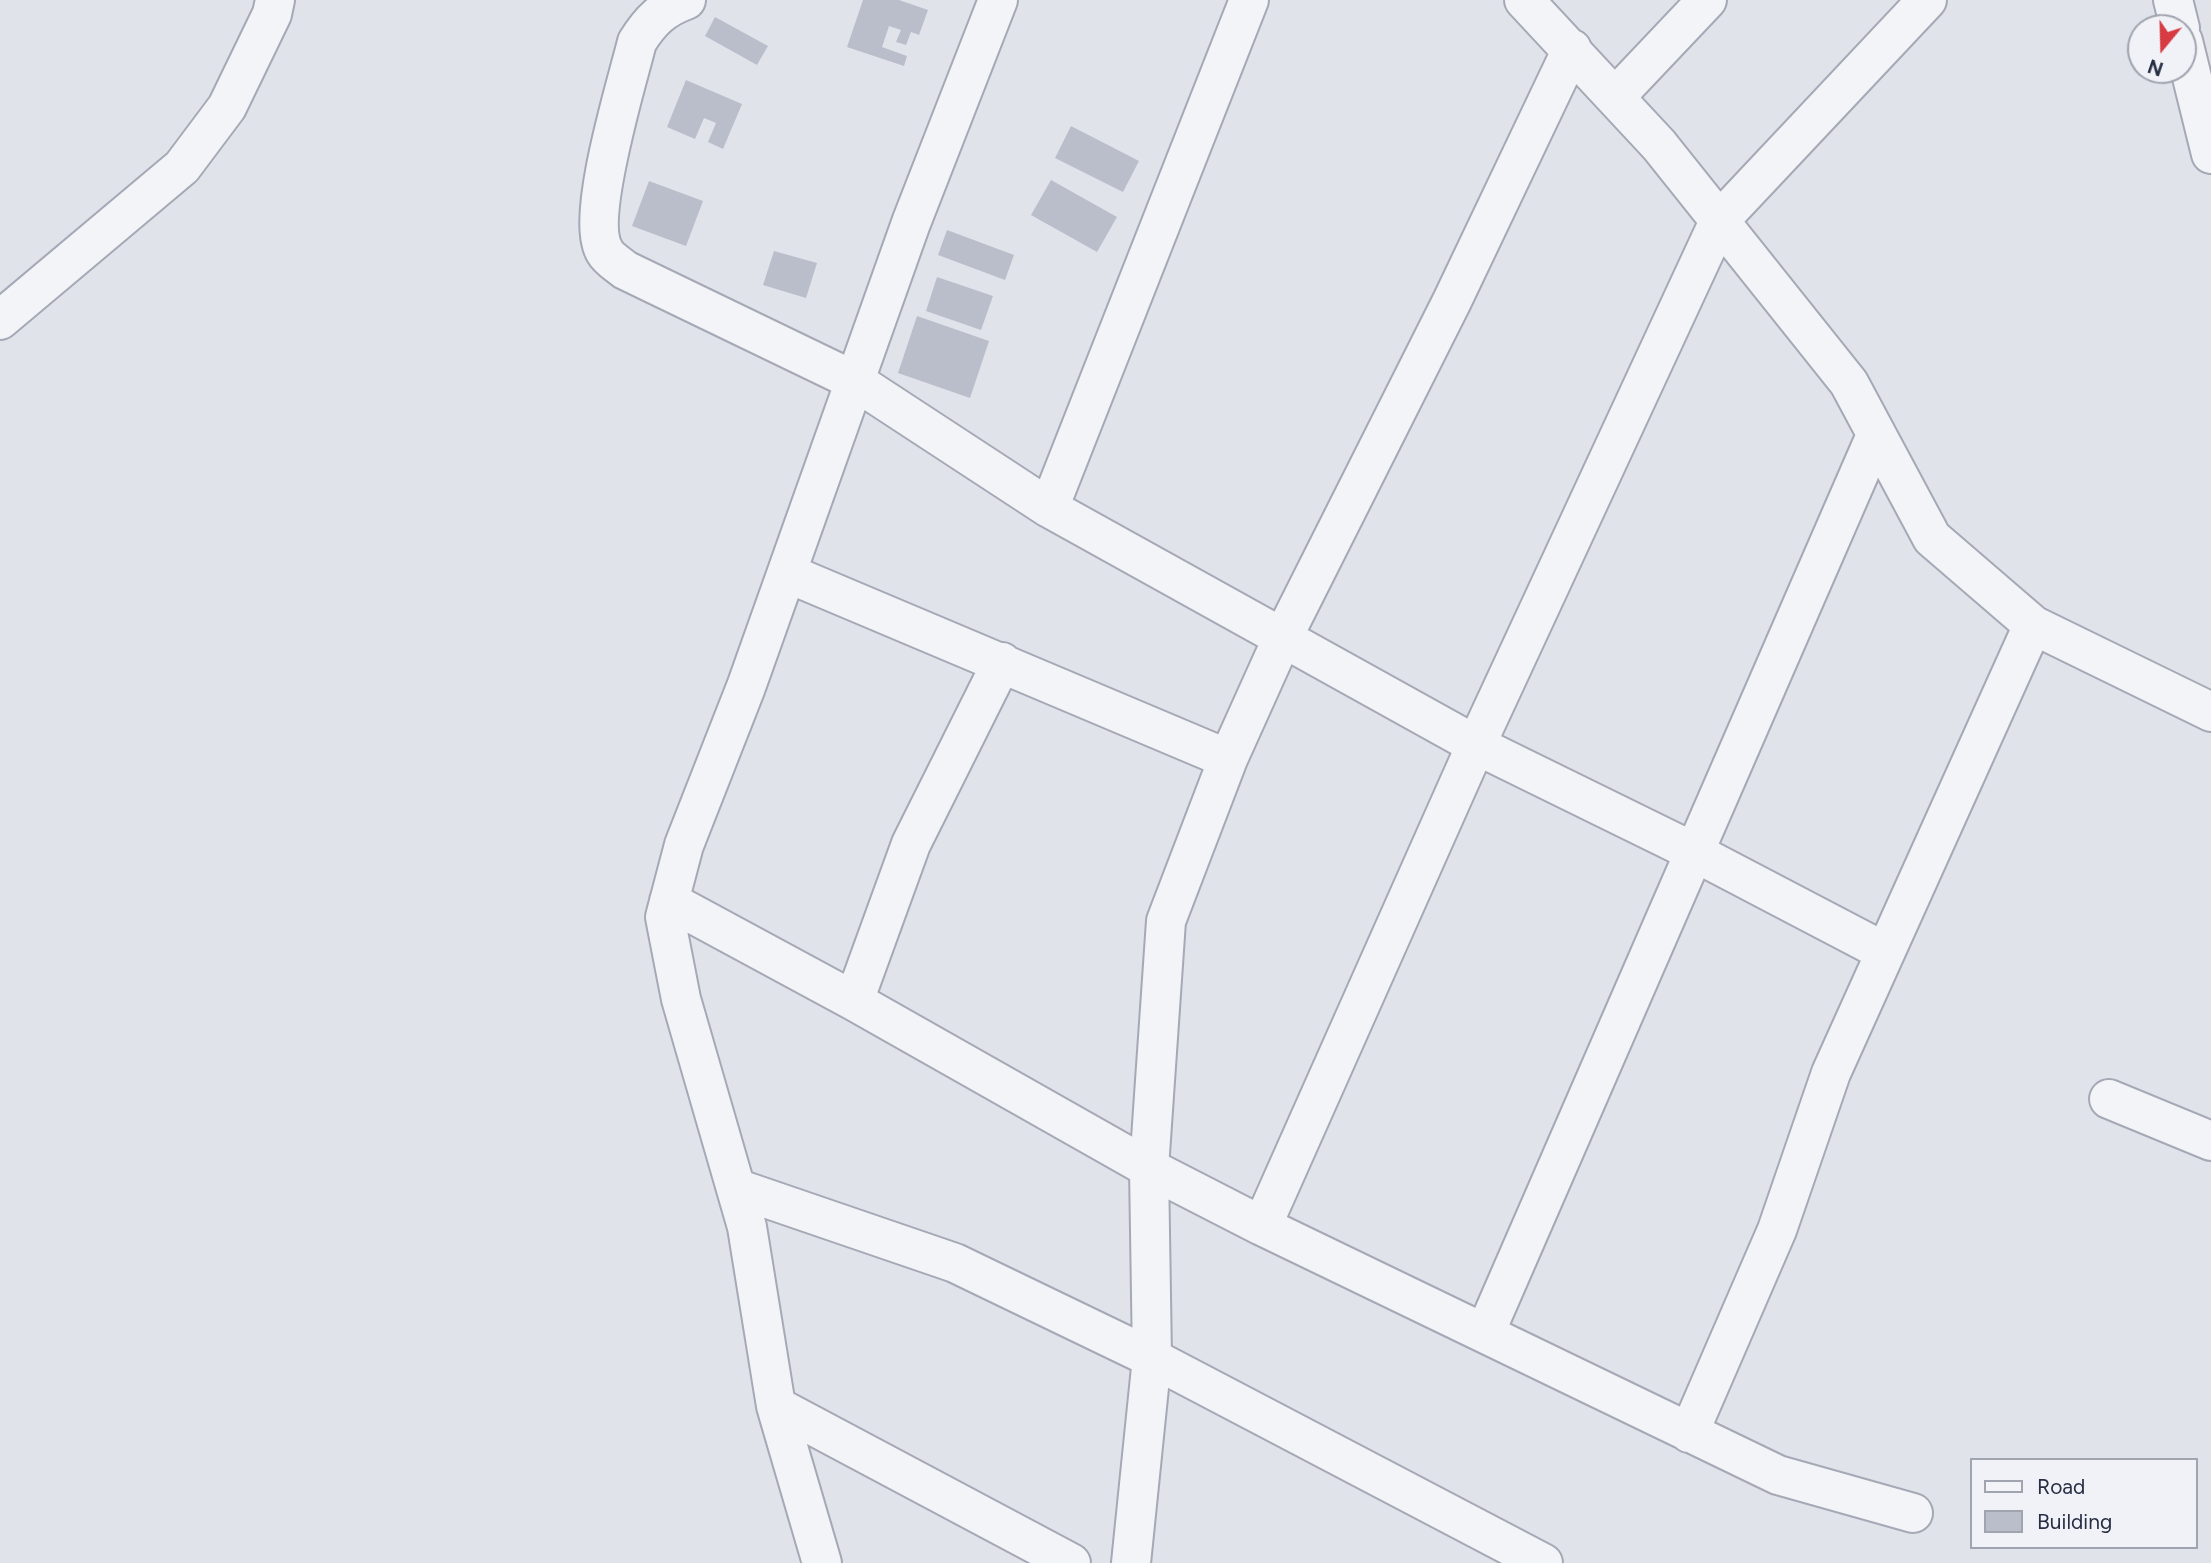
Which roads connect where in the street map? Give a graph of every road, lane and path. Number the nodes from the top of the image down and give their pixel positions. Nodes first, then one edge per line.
1 (275, 0) edge
2 (686, 0) edge
3 (998, 0) edge
4 (1249, 0) edge
5 (1524, 0) edge
6 (1707, 0) edge
7 (1927, 0) edge
8 (1572, 49) junction
9 (2194, 84) edge
10 (1616, 96) junction
11 (2211, 155) edge
12 (1719, 221) junction
13 (0, 320) edge
14 (855, 382) junction
15 (1877, 435) junction
16 (1049, 508) junction
17 (787, 573) junction
18 (2033, 625) junction
19 (1282, 639) junction
20 (1002, 662) junction
21 (2211, 712) edge
22 (1476, 745) junction
23 (1228, 759) junction
24 (1694, 852) junction
25 (669, 901) junction
26 (1885, 952) junction
27 (854, 1001) junction
28 (2109, 1099) dead end
29 (2211, 1141) edge
30 (1149, 1168) junction
31 (736, 1188) junction
32 (1262, 1226) junction
33 (1485, 1333) junction
34 (1152, 1358) junction
35 (776, 1406) junction
36 (1689, 1433) junction
37 (1913, 1513) dead end
38 (822, 1563) edge
39 (1071, 1563) edge
40 (1131, 1563) edge
41 (1543, 1563) edge

1 - 13 street
2 - 14 street
3 - 14 street
4 - 16 street
5 - 8 street
6 - 10 street
7 - 12 street
8 - 10 street
8 - 19 street
9 - 11 street
10 - 12 street
12 - 15 street
12 - 22 street
14 - 16 street
14 - 17 street
15 - 18 street
15 - 24 street
16 - 19 street
17 - 20 street
17 - 25 street
18 - 21 street
18 - 26 street
19 - 22 street
19 - 23 street
20 - 23 street
20 - 27 street
22 - 24 street
22 - 32 street
23 - 30 street
24 - 26 street
24 - 33 street
25 - 27 street
25 - 31 street
26 - 36 street
27 - 30 street
28 - 29 street
30 - 32 street
30 - 34 street
31 - 34 street
31 - 35 street
32 - 33 street
33 - 36 street
34 - 40 street
34 - 41 street
35 - 38 street
35 - 39 street
36 - 37 street

